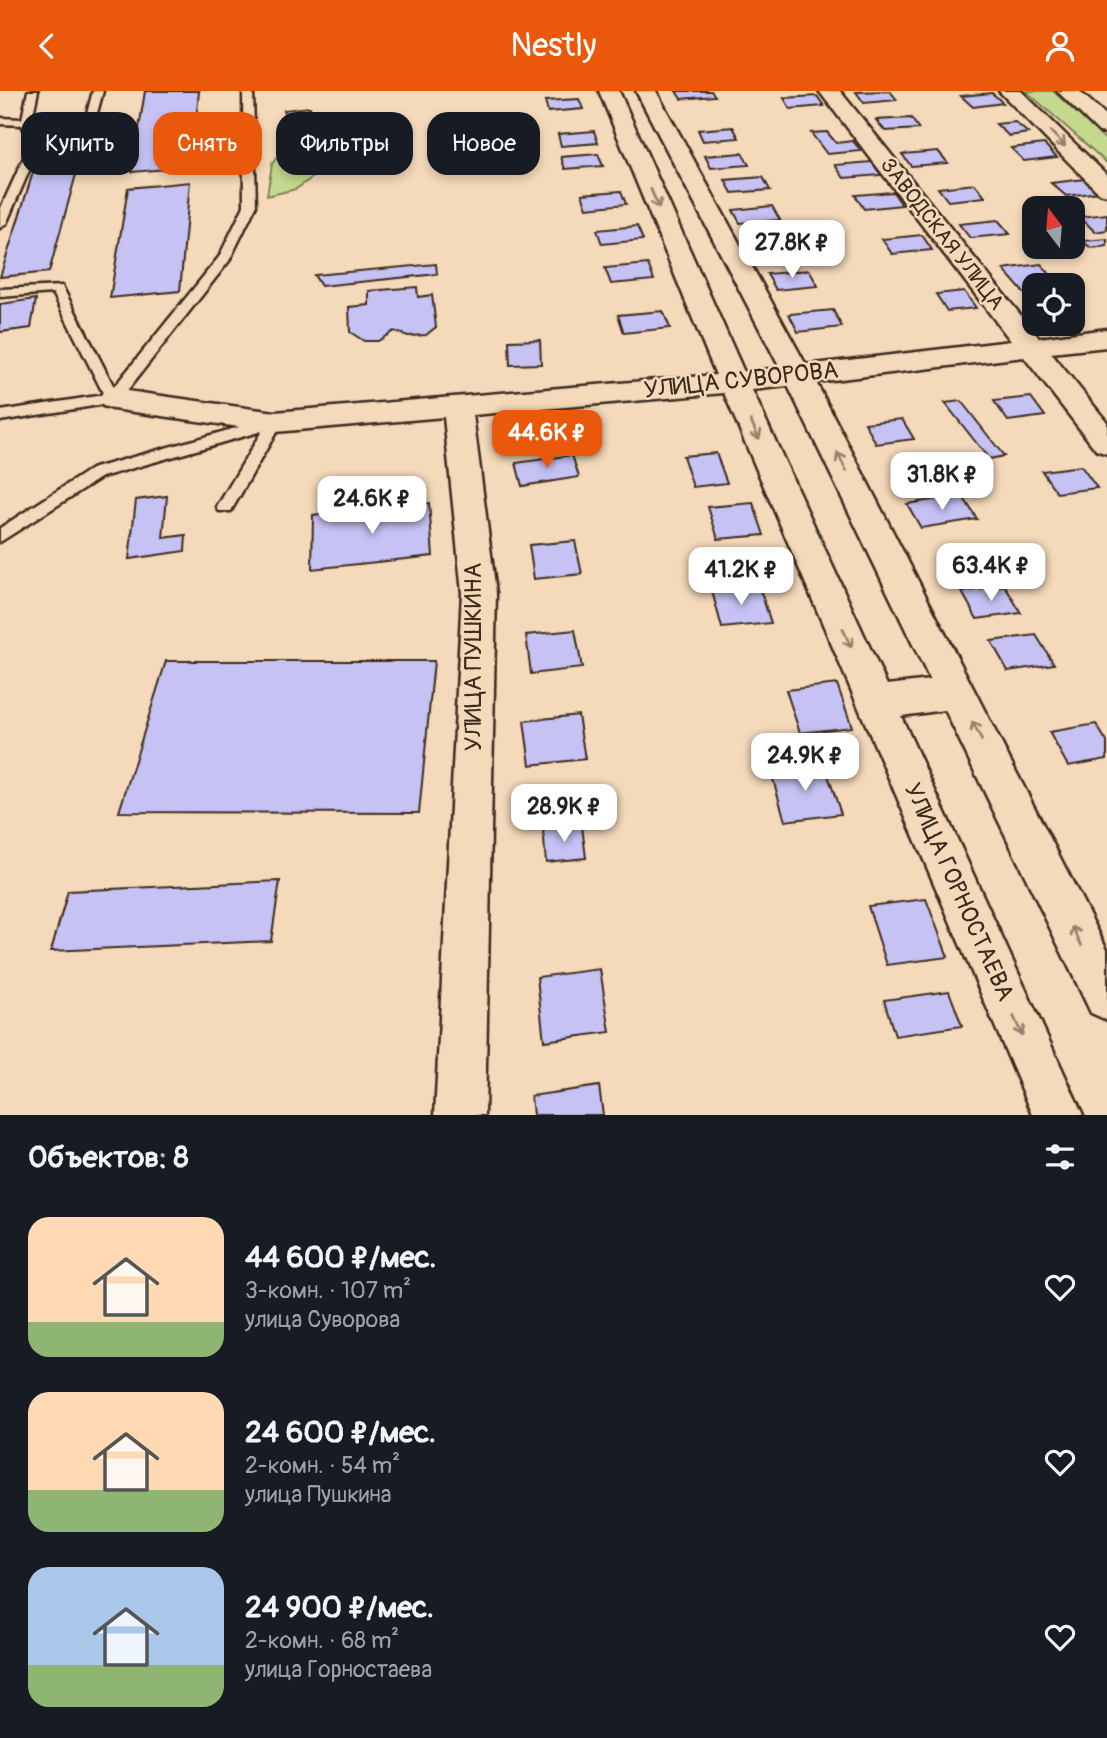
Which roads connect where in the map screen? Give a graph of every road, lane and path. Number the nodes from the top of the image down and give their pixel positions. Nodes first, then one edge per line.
1 (33, 91) edge
2 (98, 91) edge
3 (248, 91) edge
4 (609, 91) edge
5 (646, 91) edge
6 (829, 91) edge
7 (1009, 91) edge
8 (1067, 91) edge
9 (28, 112) edge
10 (92, 112) edge
11 (0, 121) edge
12 (21, 122) edge
13 (1107, 127) edge
14 (21, 175) edge
15 (1107, 188) edge
16 (0, 224) edge
17 (0, 293) edge
18 (1107, 338) edge
19 (1032, 347) junction
20 (797, 374) junction
21 (734, 383) junction
22 (113, 398) junction
23 (457, 409) junction
24 (0, 416) edge
25 (275, 422) junction
26 (1107, 443) edge
27 (225, 507) dead end
28 (0, 536) edge
29 (958, 692) junction
30 (876, 703) junction
31 (1107, 997) edge
32 (460, 1115) edge
33 (1058, 1115) edge

1 - 9 lane
2 - 10 lane
3 - 22 lane
4 -> 21 street, УЛИЦА ГОРНОСТАЕВА
5 - 20 street
6 - 19 street, ЗАВОДСКАЯ УЛИЦА
7 -> 15 street
8 - 13 street
11 - 12 lane
14 - 16 lane
17 - 22 lane
18 - 19 street, УЛИЦА СУВОРОВА
19 - 20 street, УЛИЦА СУВОРОВА
19 - 26 street, ЗАВОДСКАЯ УЛИЦА
20 - 21 street, УЛИЦА СУВОРОВА
29 -> 20 street
21 - 23 street, УЛИЦА СУВОРОВА
21 -> 30 street, УЛИЦА ГОРНОСТАЕВА
22 - 24 lane, УЛИЦА СУВОРОВА
22 - 25 street, УЛИЦА СУВОРОВА
23 - 25 street, УЛИЦА СУВОРОВА
23 - 32 street, УЛИЦА ПУШКИНА
25 - 27 lane
25 - 28 lane
29 - 30 street
31 -> 29 street
30 -> 33 street, УЛИЦА ГОРНОСТАЕВА

